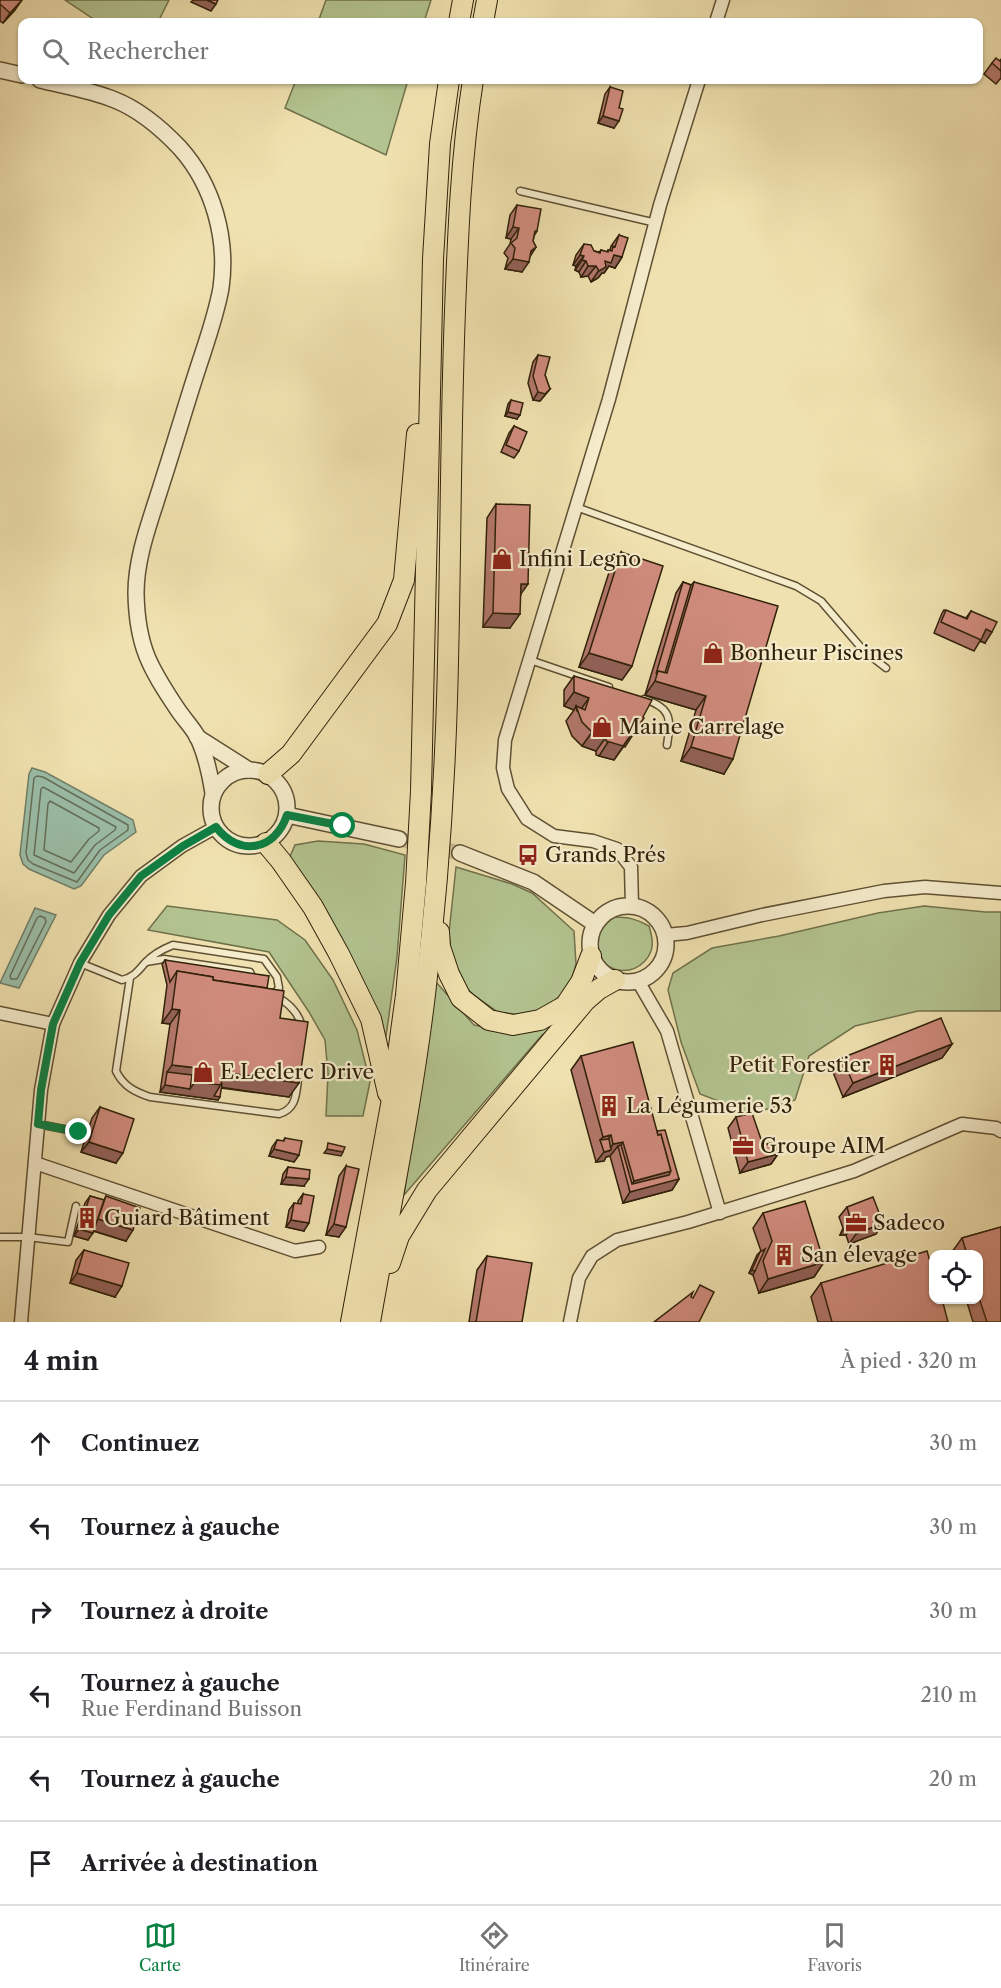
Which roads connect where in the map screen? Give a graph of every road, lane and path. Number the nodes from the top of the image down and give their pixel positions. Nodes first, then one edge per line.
1 (463, 0) edge
2 (487, 0) edge
3 (723, 0) edge
4 (460, 18) edge
5 (484, 18) edge
6 (717, 18) edge
7 (0, 70) edge
8 (18, 74) edge
9 (55, 84) edge
10 (449, 84) edge
11 (472, 84) edge
12 (698, 84) edge
13 (437, 180) junction
14 (520, 190) dead end
15 (656, 223) junction
16 (576, 507) junction
17 (530, 660) junction
18 (886, 668) dead end
19 (615, 689) edge
20 (637, 696) edge
21 (197, 737) junction
22 (667, 746) dead end
23 (258, 772) junction
24 (213, 793) junction
25 (287, 815) junction
26 (216, 827) junction
27 (399, 838) tunnel mouth
28 (266, 843) junction
29 (460, 853) tunnel mouth
30 (437, 884) junction
31 (1001, 893) edge
32 (632, 906) junction
33 (595, 924) junction
34 (665, 935) junction
35 (591, 956) junction
36 (169, 960) junction
37 (146, 962) junction
38 (80, 963) junction
39 (173, 971) edge
40 (130, 978) junction
41 (615, 980) junction
42 (638, 981) junction
43 (254, 982) edge
44 (0, 1012) edge
45 (53, 1024) junction
46 (303, 1033) edge
47 (298, 1077) edge
48 (391, 1105) junction
49 (38, 1124) junction
50 (1001, 1131) edge
51 (79, 1132) dead end
52 (35, 1163) junction
53 (75, 1206) dead end
54 (720, 1213) junction
55 (0, 1237) edge
56 (28, 1237) junction
57 (319, 1247) dead end
58 (364, 1321) edge
59 (21, 1322) edge
60 (570, 1322) edge

1 - 4 main road
2 - 5 main road
3 - 6 street
7 - 8 street
9 - 21 street
10 - 13 main road
11 - 30 main road
12 - 15 street
13 - 23 main road
13 - 48 main road
14 - 15 lane
15 - 16 street
16 - 17 street
16 - 18 lane
17 - 19 lane
17 - 32 street
20 - 22 lane
21 - 23 street
21 - 24 street
23 - 24 street
23 - 25 street
24 - 26 street
25 - 27 street
25 - 28 street
26 - 28 street
26 - 38 street
28 - 48 main road
29 - 33 street
30 - 35 main road
30 - 58 main road
31 - 34 street
32 - 33 street
32 - 34 street
33 - 35 street
34 - 42 street
35 - 41 street
36 - 37 lane
36 - 39 lane
36 - 43 lane
37 - 40 lane
37 - 46 lane
38 - 40 lane
38 - 45 street
40 - 47 lane
41 - 42 street
41 - 58 main road
42 - 54 street
44 - 45 street
45 - 49 street
48 - 58 main road
49 - 51 lane
49 - 52 street
50 - 54 street
52 - 56 street
52 - 57 street
53 - 56 lane
54 - 60 street
55 - 56 lane
56 - 59 street

